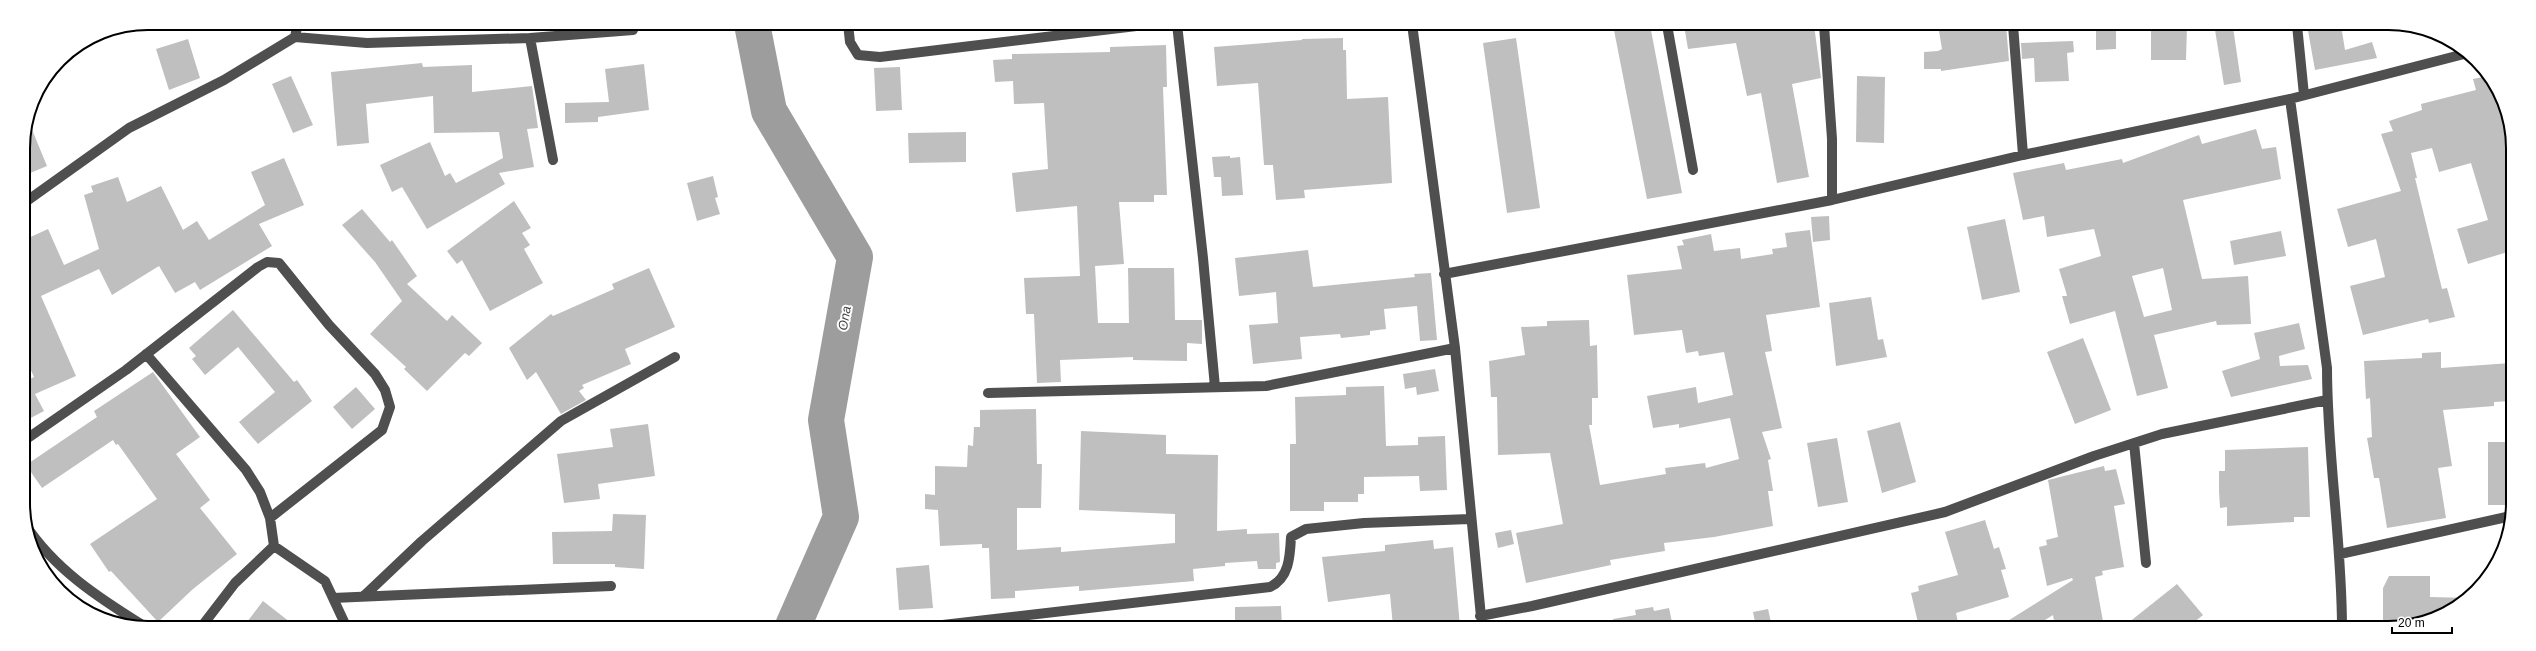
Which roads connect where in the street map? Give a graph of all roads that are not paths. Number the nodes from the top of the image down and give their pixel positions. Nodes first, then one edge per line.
1 (296, 30) edge
2 (633, 30) dead end
3 (849, 30) edge
4 (1103, 30) edge
5 (1178, 30) edge
6 (1413, 30) edge
7 (1668, 30) edge
8 (1824, 30) edge
9 (2013, 30) edge
10 (2297, 30) edge
11 (295, 37) junction
12 (530, 38) junction
13 (2461, 55) edge
14 (2304, 95) junction
15 (2290, 99) junction
16 (2023, 155) junction
17 (553, 160) dead end
18 (1693, 170) dead end
19 (30, 199) edge
20 (1832, 200) junction
21 (1444, 274) junction
22 (1455, 348) junction
23 (146, 354) junction
24 (675, 357) dead end
25 (1215, 387) junction
26 (988, 393) dead end
27 (2327, 400) junction
28 (30, 436) edge
29 (2134, 444) junction
30 (2505, 517) edge
31 (270, 518) junction
32 (1470, 519) junction
33 (36, 540) edge
34 (274, 546) junction
35 (2340, 554) junction
36 (2146, 563) dead end
37 (612, 586) dead end
38 (364, 596) junction
39 (333, 598) junction
40 (1480, 616) junction
41 (135, 620) edge
42 (206, 621) edge
43 (344, 621) edge
44 (977, 621) edge
45 (1481, 621) edge
46 (2342, 621) edge

1 - 11 street
2 - 12 street
3 - 4 street
5 - 25 street
6 - 21 street
7 - 18 street
8 - 20 street
9 - 16 street
10 - 14 street
11 - 12 street
11 - 19 street
12 - 17 street
13 - 14 street
14 - 15 street
15 - 16 street
15 - 27 street
16 - 20 street
20 - 21 street
21 - 22 street
22 - 25 street
22 - 32 street
23 - 28 street
23 - 31 street
23 - 31 street
24 - 38 street
25 - 26 street
27 - 29 street
27 - 35 street
29 - 36 street
29 - 40 street
30 - 35 street
31 - 34 street
32 - 40 street
32 - 44 street
33 - 41 street
34 - 39 street
34 - 42 street
35 - 46 street
37 - 38 street
38 - 39 street
39 - 43 street
40 - 45 street

